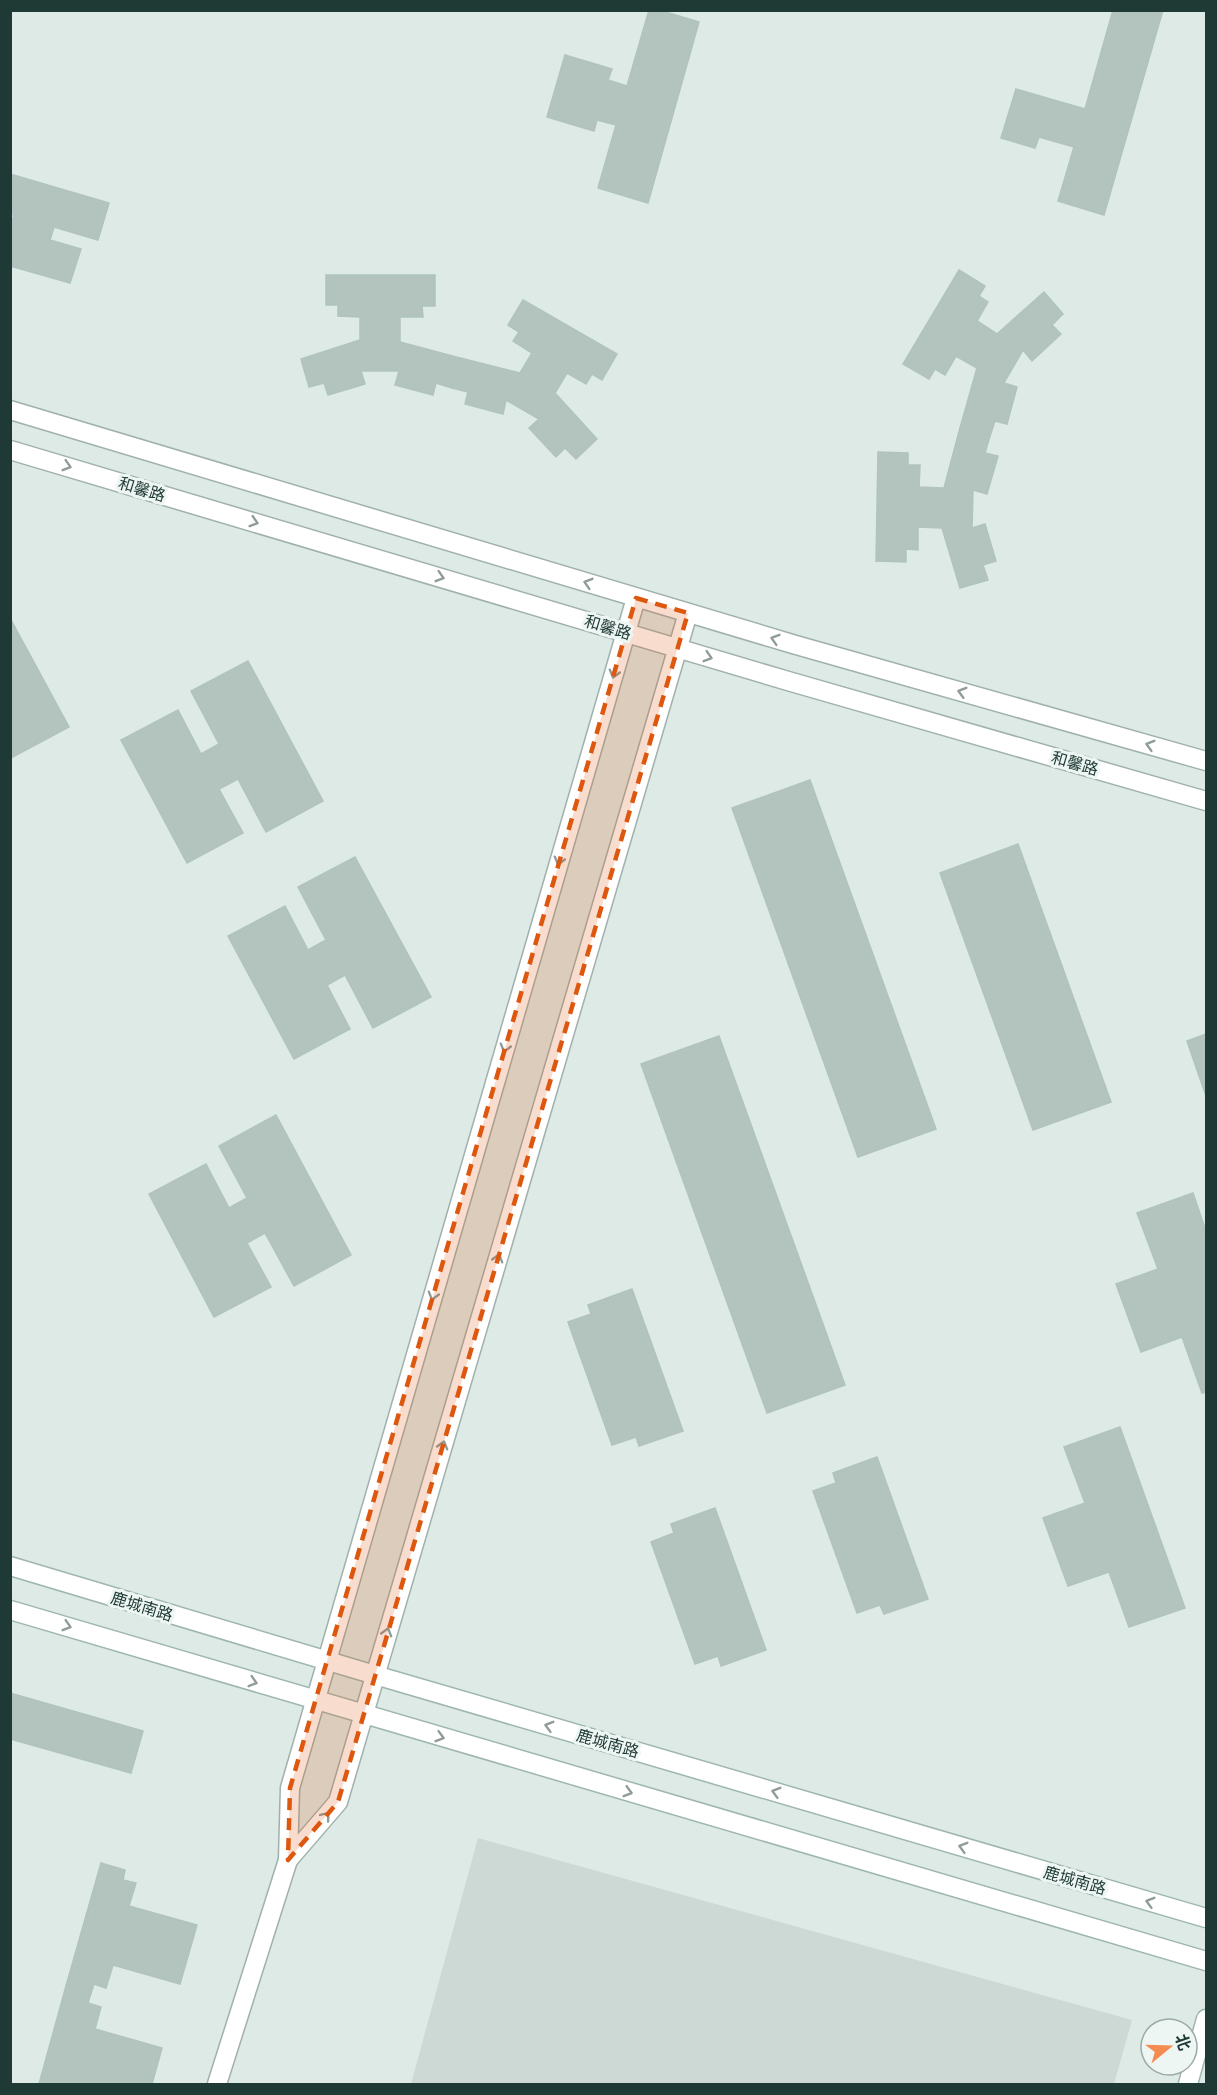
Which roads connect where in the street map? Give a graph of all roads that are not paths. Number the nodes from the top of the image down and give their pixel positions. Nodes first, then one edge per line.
1 (10, 410) edge
2 (10, 450) edge
3 (636, 598) junction
4 (688, 613) junction
5 (626, 632) junction
6 (678, 648) junction
7 (1206, 761) edge
8 (1206, 801) edge
9 (10, 1566) edge
10 (10, 1610) edge
11 (326, 1661) junction
12 (375, 1675) junction
13 (316, 1700) junction
14 (363, 1715) junction
15 (288, 1860) junction
16 (1206, 1918) edge
17 (1206, 1961) edge
18 (1206, 2019) edge
19 (217, 2085) edge
20 (1188, 2085) edge

3 -> 1 street
2 -> 5 street, 和馨路
3 - 4 street
3 - 5 street
4 - 6 street
7 -> 4 street
5 - 6 street, 和馨路
5 -> 11 street
6 -> 8 street, 和馨路
12 -> 6 street
9 - 11 street, 鹿城南路
10 -> 13 street
11 - 12 street, 鹿城南路
11 - 13 street
12 - 14 street
16 -> 12 street, 鹿城南路
13 - 14 street
13 - 15 street
15 -> 14 street
14 -> 17 street
15 - 19 street
18 - 20 street

